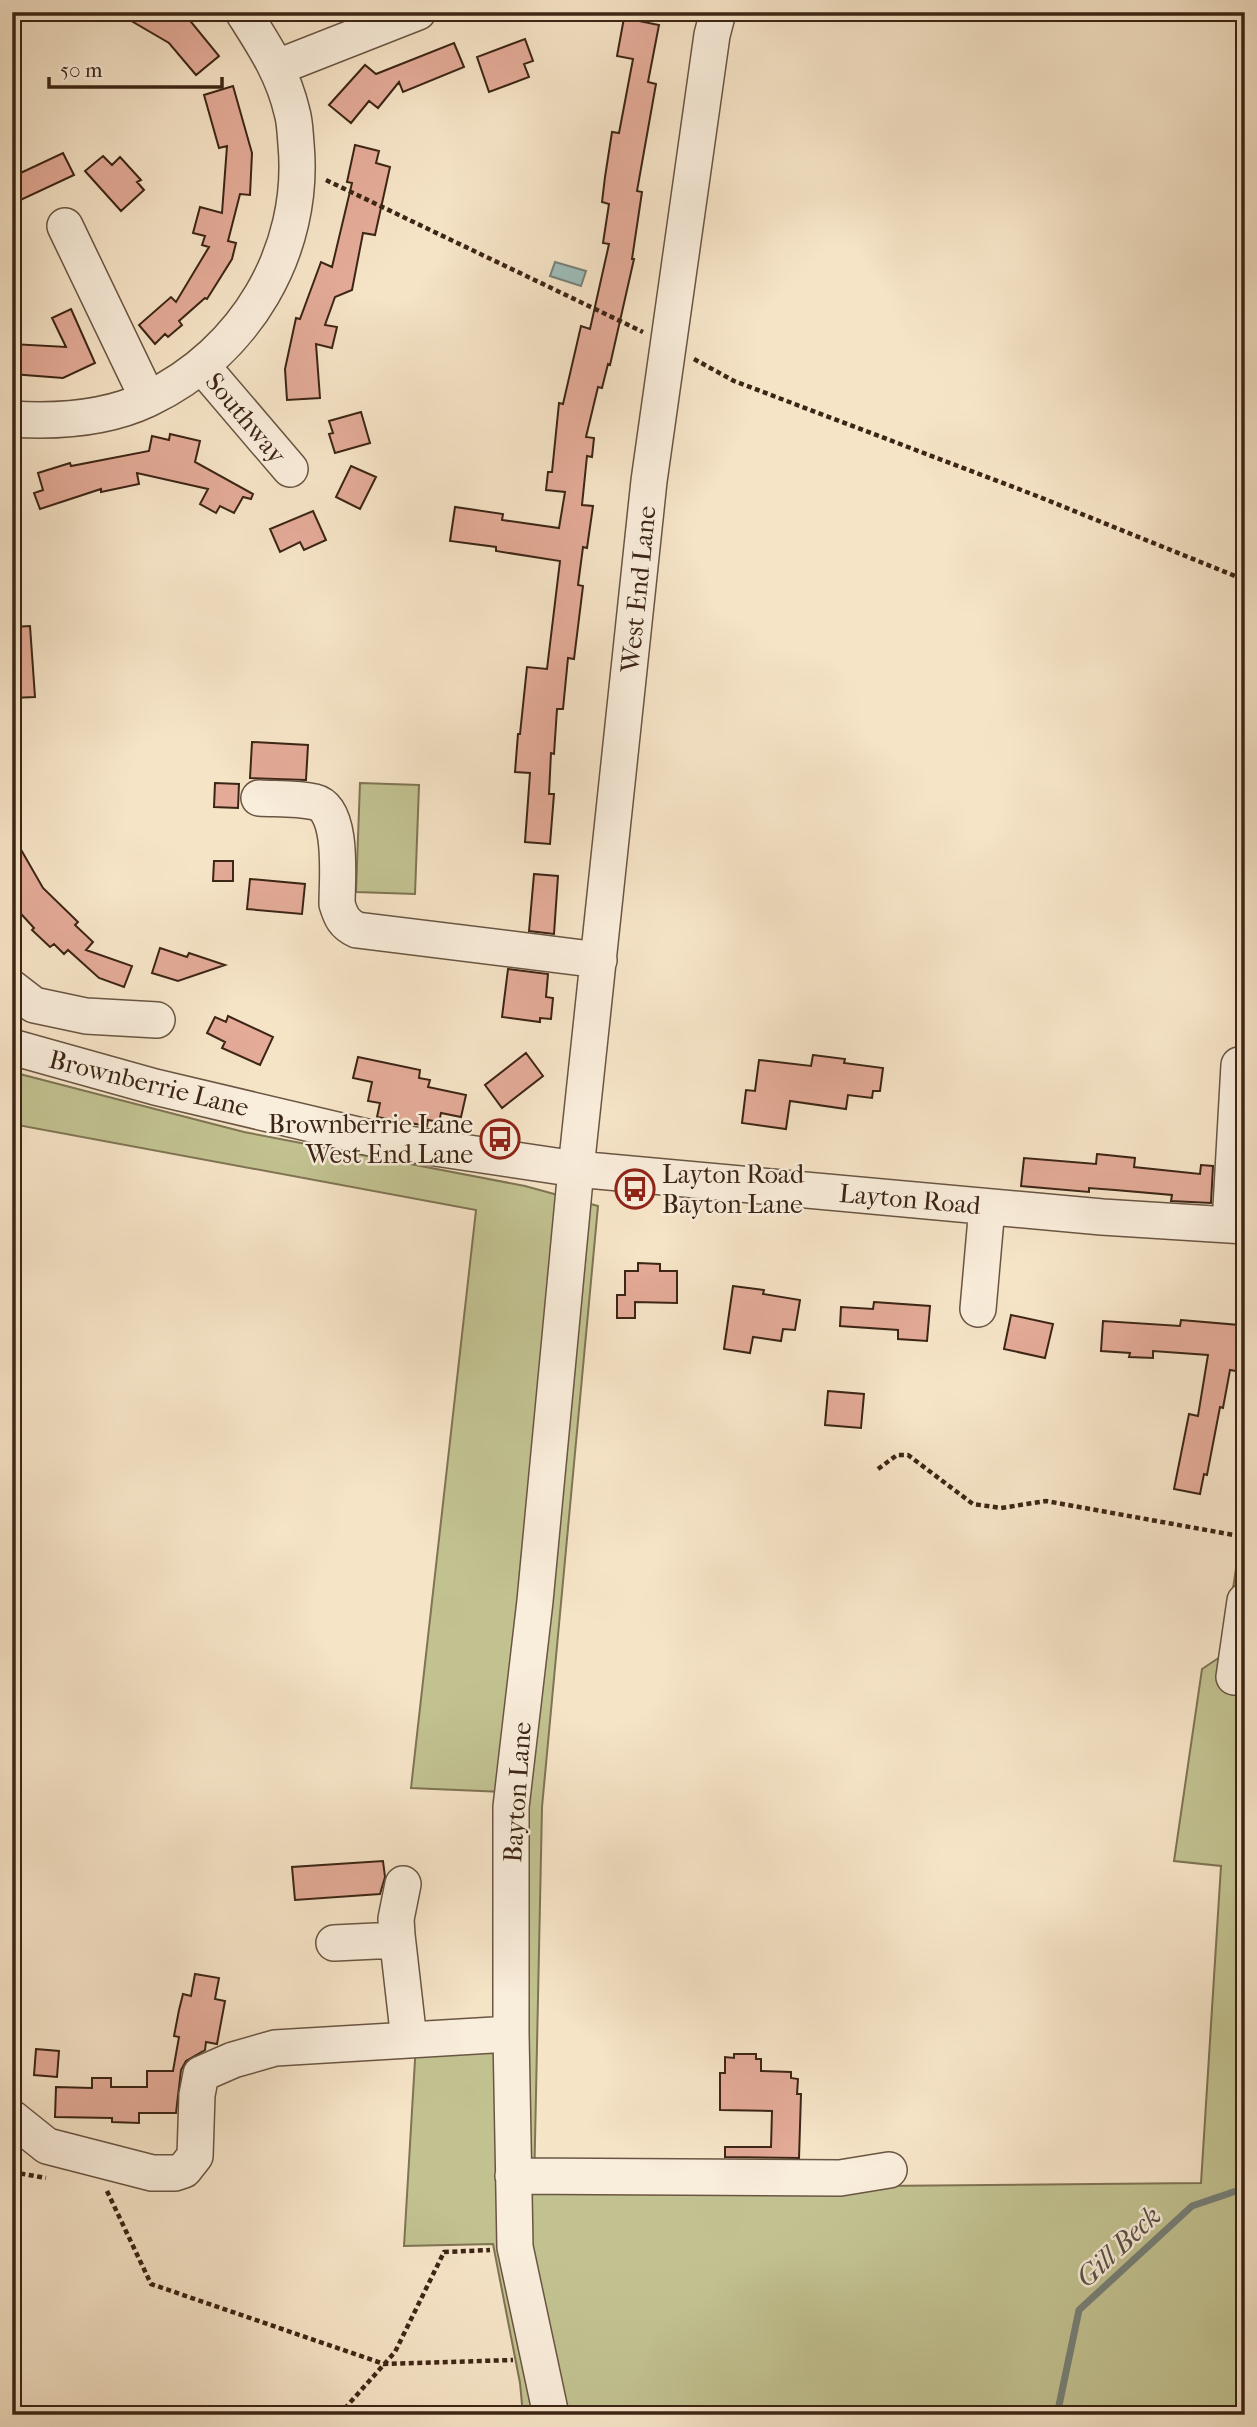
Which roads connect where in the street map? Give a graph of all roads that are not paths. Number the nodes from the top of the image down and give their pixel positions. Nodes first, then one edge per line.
1 (243, 12) edge
2 (418, 12) edge
3 (718, 12) edge
4 (278, 67) junction
5 (65, 226) dead end
6 (202, 366) junction
7 (148, 399) junction
8 (12, 419) edge
9 (290, 469) dead end
10 (259, 798) dead end
11 (598, 960) junction
12 (12, 988) edge
13 (157, 1020) dead end
14 (12, 1047) edge
15 (1239, 1065) dead end
16 (576, 1169) junction
17 (986, 1206) junction
18 (1237, 1226) edge
19 (978, 1309) dead end
20 (1245, 1601) edge
21 (1234, 1677) dead end
22 (403, 1884) dead end
23 (397, 1940) junction
24 (334, 1943) dead end
25 (512, 2034) junction
26 (409, 2040) junction
27 (12, 2118) edge
28 (889, 2170) dead end
29 (513, 2176) junction
30 (551, 2415) edge

1 - 4 street, Southway
2 - 4 street
3 - 11 street, West End Lane
4 - 6 street, Southway
5 - 7 street
6 - 7 street, Southway
6 - 9 street, Southway
7 - 8 street, Southway
10 - 11 street
11 - 16 street, West End Lane
12 - 13 street
14 - 16 street, Brownberrie Lane
15 - 18 street
16 - 17 street, Layton Road
16 - 25 street, Bayton Lane
17 - 18 street, Layton Road
17 - 19 street
20 - 21 street
22 - 23 street
23 - 24 street
23 - 26 street
25 - 26 street
25 - 29 street, Bayton Lane
26 - 27 street
28 - 29 street
29 - 30 street, Bayton Lane

